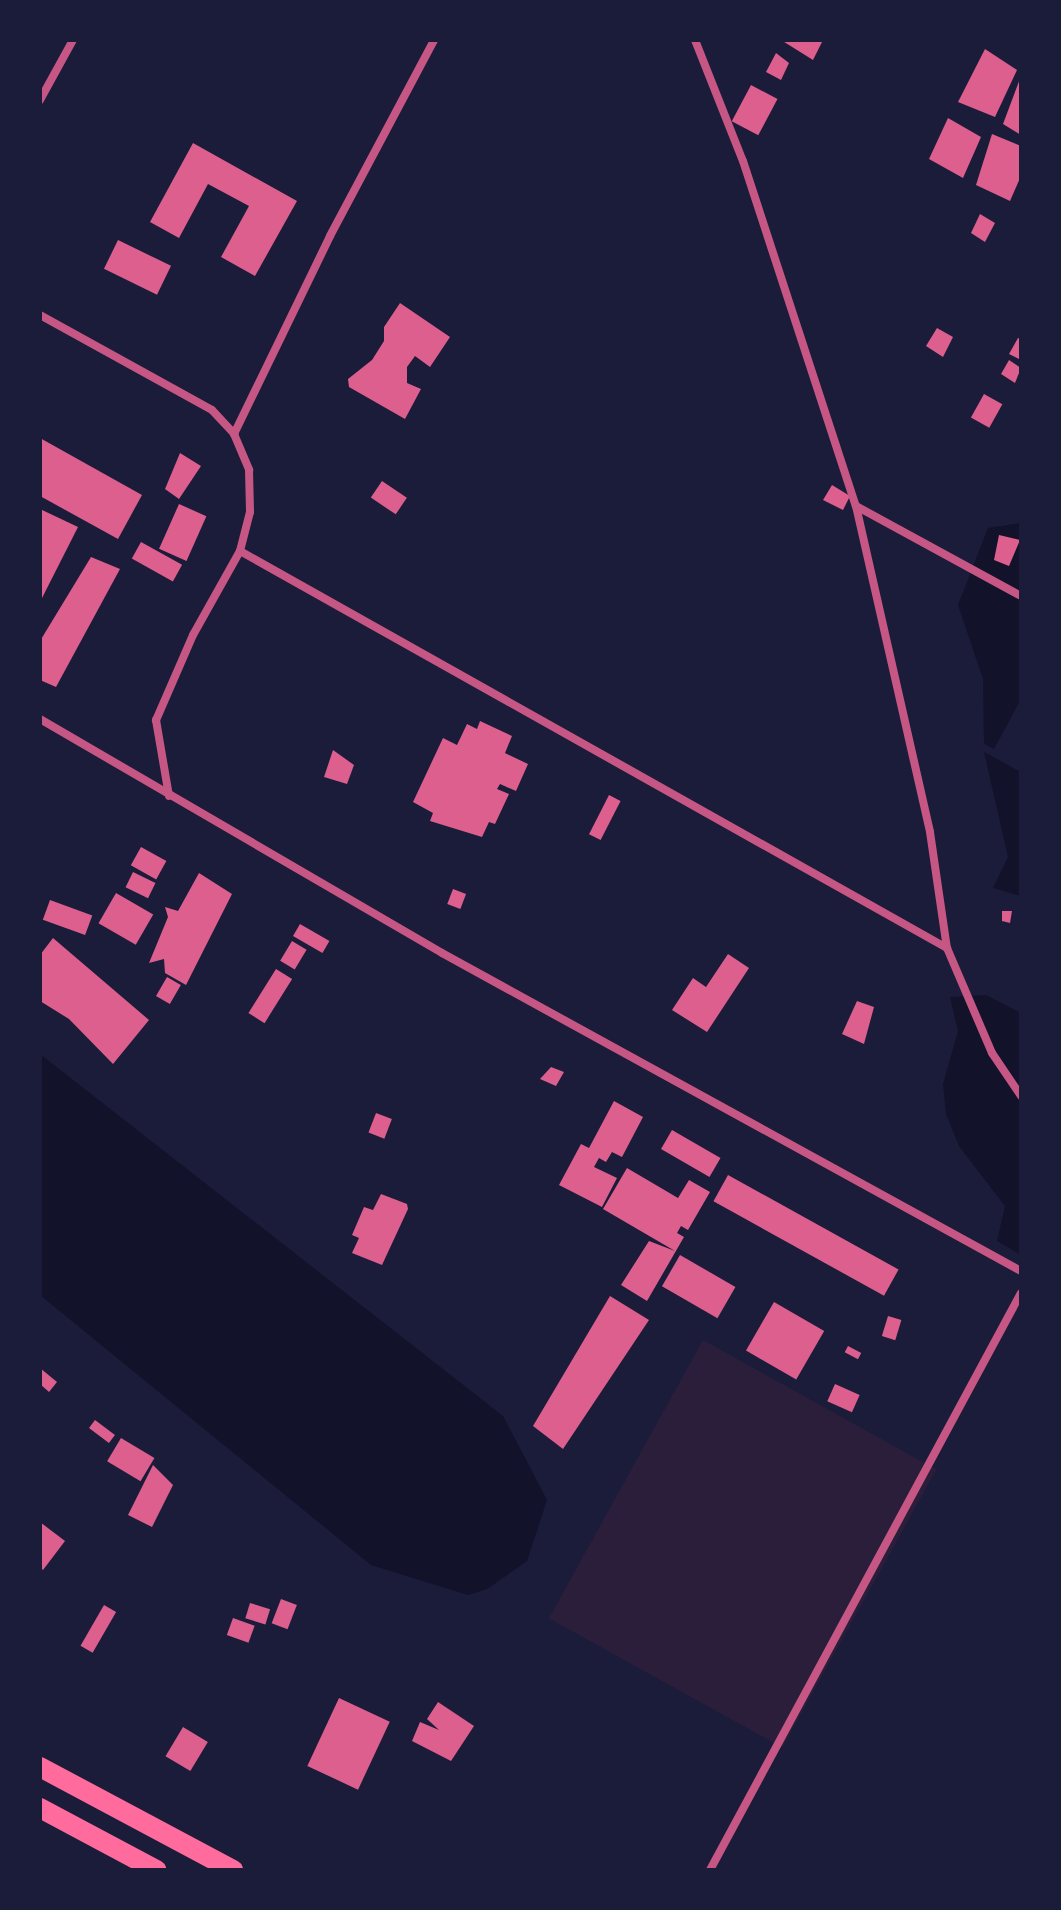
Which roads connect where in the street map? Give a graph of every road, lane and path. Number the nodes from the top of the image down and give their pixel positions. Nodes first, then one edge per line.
1 (73, 40) edge
2 (434, 40) edge
3 (695, 40) edge
4 (40, 100) edge
5 (40, 315) edge
6 (234, 434) junction
7 (856, 506) junction
8 (240, 551) junction
9 (1021, 596) edge
10 (40, 719) edge
11 (169, 796) junction
12 (947, 948) junction
13 (1021, 1096) edge
14 (1021, 1271) edge
15 (1021, 1293) edge
16 (40, 1767) edge
17 (40, 1808) edge
18 (156, 1870) edge
19 (233, 1870) edge
20 (710, 1870) edge

1 - 4 street
2 - 6 street
3 - 7 street
5 - 6 street
6 - 8 street
7 - 9 street
7 - 12 street
8 - 11 street
8 - 12 street
10 - 11 street
11 - 14 street
12 - 13 street
15 - 20 street
16 - 19 main road
17 - 18 main road

